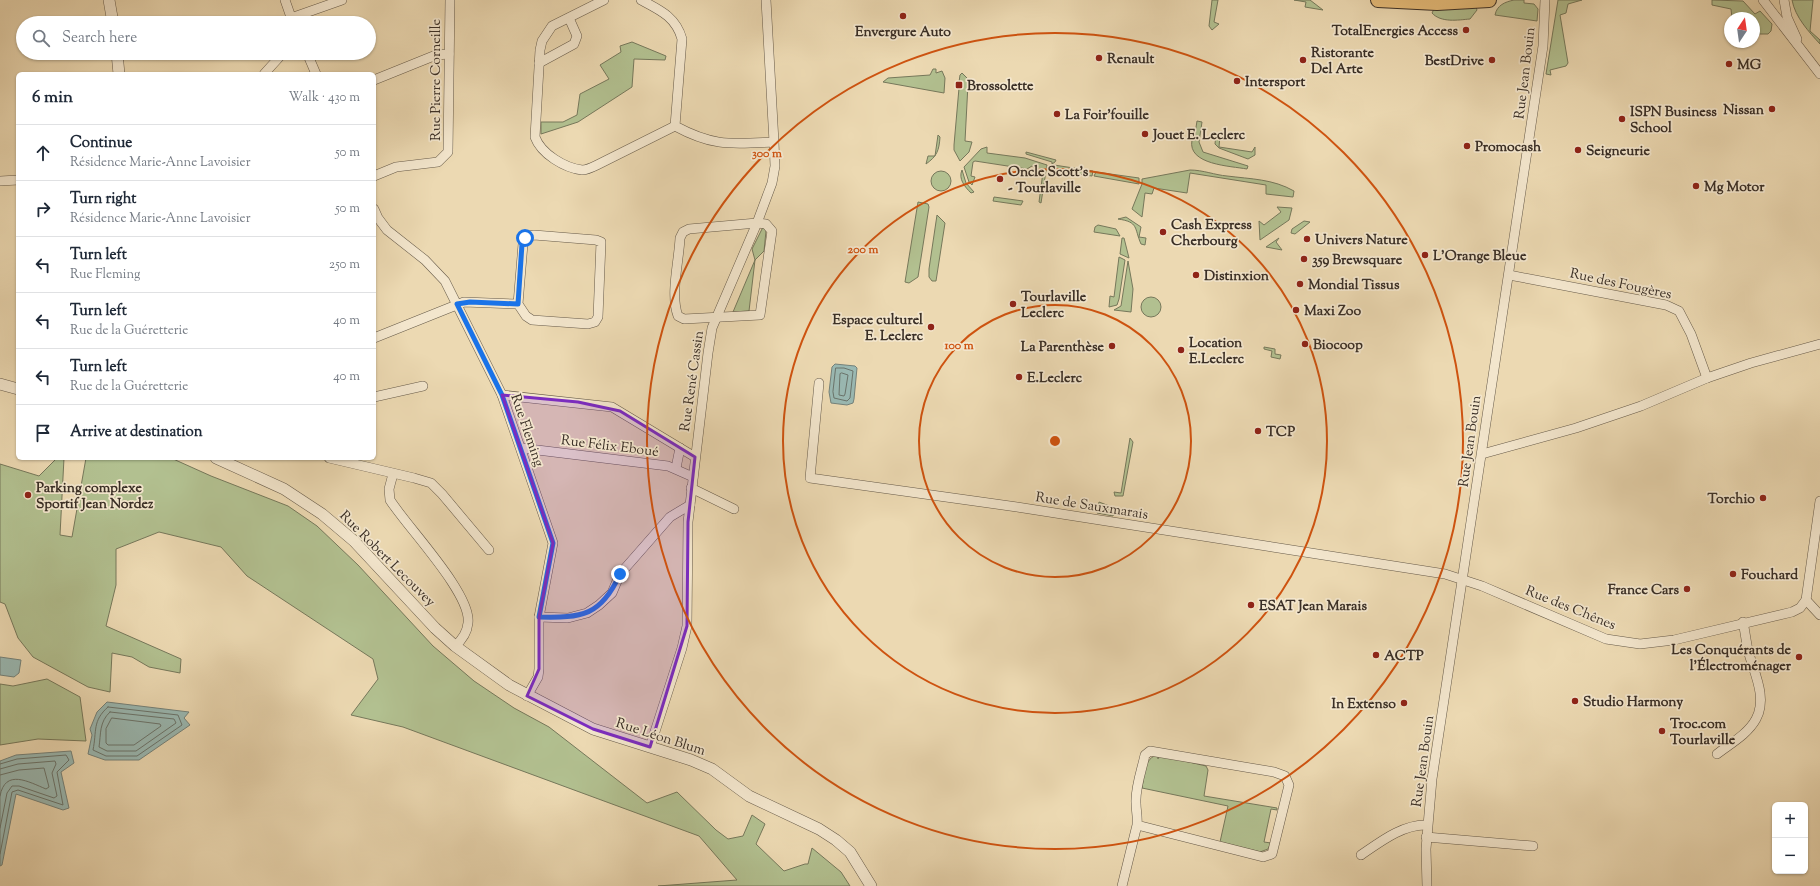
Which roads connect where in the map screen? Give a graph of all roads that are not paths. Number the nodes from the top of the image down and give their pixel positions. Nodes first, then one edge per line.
1 (109, 0) edge
2 (285, 0) edge
3 (342, 0) edge
4 (450, 0) edge
5 (604, 0) edge
6 (642, 0) edge
7 (766, 0) edge
8 (1378, 0) edge
9 (1488, 0) edge
10 (1546, 0) edge
11 (1784, 0) edge
12 (1762, 1) edge
13 (112, 16) edge
14 (290, 16) edge
15 (304, 16) edge
16 (569, 18) junction
17 (1802, 52) junction
18 (450, 54) junction
19 (118, 60) edge
20 (277, 60) edge
21 (310, 60) edge
22 (539, 64) junction
23 (119, 72) edge
24 (266, 72) edge
25 (315, 72) edge
26 (1820, 74) edge
27 (376, 79) edge
28 (675, 126) junction
29 (774, 142) junction
30 (376, 175) edge
31 (16, 180) edge
32 (0, 181) edge
33 (376, 219) edge
34 (757, 223) junction
35 (1509, 275) junction
36 (457, 304) junction
37 (518, 304) junction
38 (717, 317) junction
39 (376, 337) edge
40 (1820, 344) edge
41 (1707, 378) junction
42 (819, 383) dead end
43 (0, 384) edge
44 (423, 386) dead end
45 (16, 388) edge
46 (502, 395) junction
47 (376, 397) edge
48 (521, 448) junction
49 (680, 448) junction
50 (1482, 454) junction
51 (695, 457) junction
52 (220, 460) edge
53 (337, 460) edge
54 (676, 468) junction
55 (393, 474) junction
56 (693, 477) junction
57 (691, 488) junction
58 (1820, 501) edge
59 (690, 505) junction
60 (734, 509) dead end
61 (489, 550) dead end
62 (1463, 579) junction
63 (1806, 600) junction
64 (1820, 616) edge
65 (539, 617) junction
66 (1743, 622) junction
67 (455, 646) junction
68 (527, 696) junction
69 (650, 747) junction
70 (1717, 754) dead end
71 (1137, 825) junction
72 (1427, 826) junction
73 (1426, 837) junction
74 (1533, 846) dead end
75 (1361, 855) dead end
76 (871, 886) edge
77 (1122, 886) edge
78 (1428, 886) edge

1 - 13 street
2 - 14 street
3 - 15 street
4 - 18 street, Rue Pierre Corneille
5 - 16 street
6 - 28 street
7 - 29 street, Rue René Cassin
8 - 9 main road
10 - 35 street, Rue Jean Bouin
11 - 17 street
12 - 17 street
16 - 22 street
16 - 22 street
17 - 26 street
18 - 27 street
18 - 30 street, Rue Pierre Corneille
19 - 23 street
20 - 24 street
21 - 25 street
22 - 28 street
28 - 29 street
29 - 34 street, Rue René Cassin
31 - 32 street
33 - 36 street, Rue Fleming
34 - 38 street, Rue René Cassin
34 - 38 street
34 - 38 street
35 - 41 street, Rue des Fougères
35 - 50 street, Rue Jean Bouin
36 - 37 street
36 - 39 street
36 - 46 street, Rue Fleming
37 - 37 street
38 - 51 street, Rue René Cassin
40 - 41 street
41 - 50 street
42 - 62 street, Rue de Sauxmarais
43 - 45 street
44 - 47 street
46 - 48 street, Rue Fleming
46 - 49 street
48 - 54 street, Rue Félix Eboué
48 - 65 street, Rue Fleming
49 - 51 street
49 - 54 street
50 - 62 street, Rue Jean Bouin
51 - 56 street, Rue René Cassin
52 - 67 street, Rue Robert Lecouvey
53 - 55 street
54 - 56 street, Rue Félix Eboué
55 - 61 street
55 - 67 street
56 - 57 street, Rue René Cassin
57 - 59 street, Rue René Cassin
57 - 60 street
58 - 63 street
59 - 65 street
59 - 69 street, Rue René Cassin
62 - 66 street, Rue des Chênes
62 - 72 street, Rue Jean Bouin
63 - 64 street
63 - 66 street, Rue des Chênes
65 - 68 street, Rue Fleming
66 - 70 street
67 - 68 street, Rue Robert Lecouvey
68 - 69 street, Rue Léon Blum
69 - 76 street, Rue Léon Blum
71 - 71 street
71 - 77 street
72 - 73 street, Rue Jean Bouin
72 - 75 street
73 - 74 street
73 - 78 street, Rue Jean Bouin

